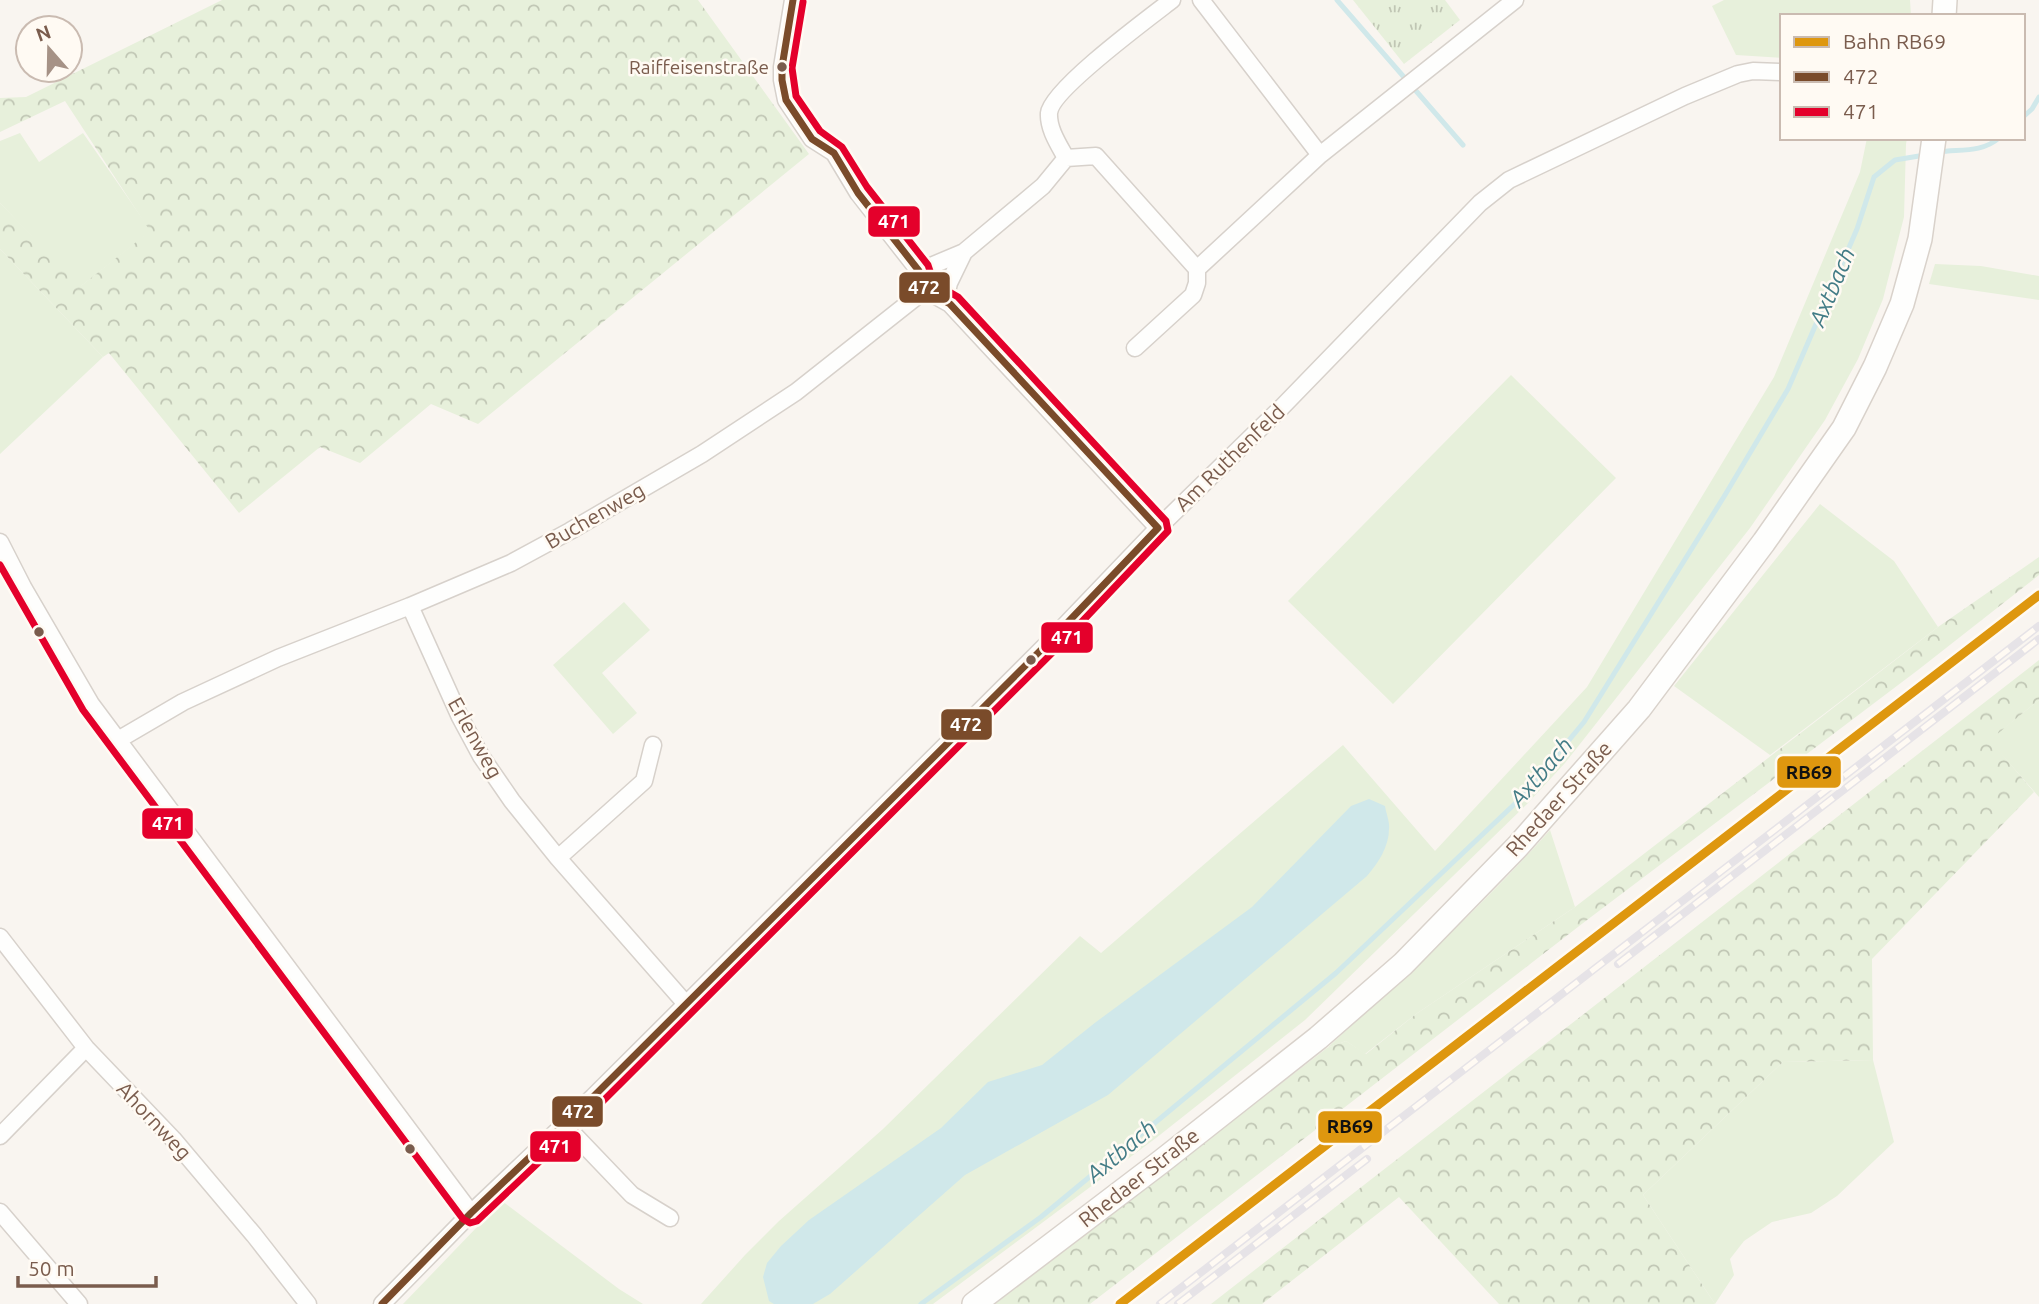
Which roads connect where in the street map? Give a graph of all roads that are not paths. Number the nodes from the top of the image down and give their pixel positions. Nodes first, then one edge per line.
1 (793, 0) edge
2 (1172, 0) edge
3 (1201, 0) edge
4 (1515, 0) edge
5 (1780, 72) edge
6 (1934, 140) edge
7 (1320, 155) junction
8 (1066, 158) junction
9 (964, 252) junction
10 (1197, 269) junction
11 (919, 271) junction
12 (925, 290) junction
13 (944, 301) junction
14 (1135, 348) dead end
15 (1158, 528) junction
16 (0, 542) edge
17 (410, 606) junction
18 (118, 740) junction
19 (653, 745) dead end
20 (558, 858) junction
21 (0, 937) edge
22 (687, 1004) junction
23 (86, 1048) junction
24 (564, 1124) junction
25 (0, 1136) edge
26 (0, 1212) edge
27 (471, 1213) junction
28 (670, 1218) dead end
29 (79, 1304) edge
30 (308, 1304) edge
31 (382, 1304) edge
32 (974, 1304) edge

1 - 11 street
2 - 8 street
3 - 7 street
4 - 7 street
5 - 15 street, Am Ruthenfeld
6 - 32 street, Rhedaer Straße
7 - 10 street
8 - 9 street
8 - 10 street
9 - 11 street
9 - 13 street
10 - 14 street
11 - 12 street
12 - 13 street
12 - 17 street, Buchenweg
13 - 15 street
15 - 22 street, Am Ruthenfeld
16 - 18 street
17 - 18 street, Buchenweg
17 - 20 street, Erlenweg
18 - 27 street
19 - 20 street
20 - 22 street, Erlenweg
21 - 23 street, Ahornweg
22 - 24 street, Am Ruthenfeld
23 - 25 street
23 - 30 street, Ahornweg
24 - 27 street, Am Ruthenfeld
24 - 28 street
26 - 29 street
27 - 31 street, Am Ruthenfeld

